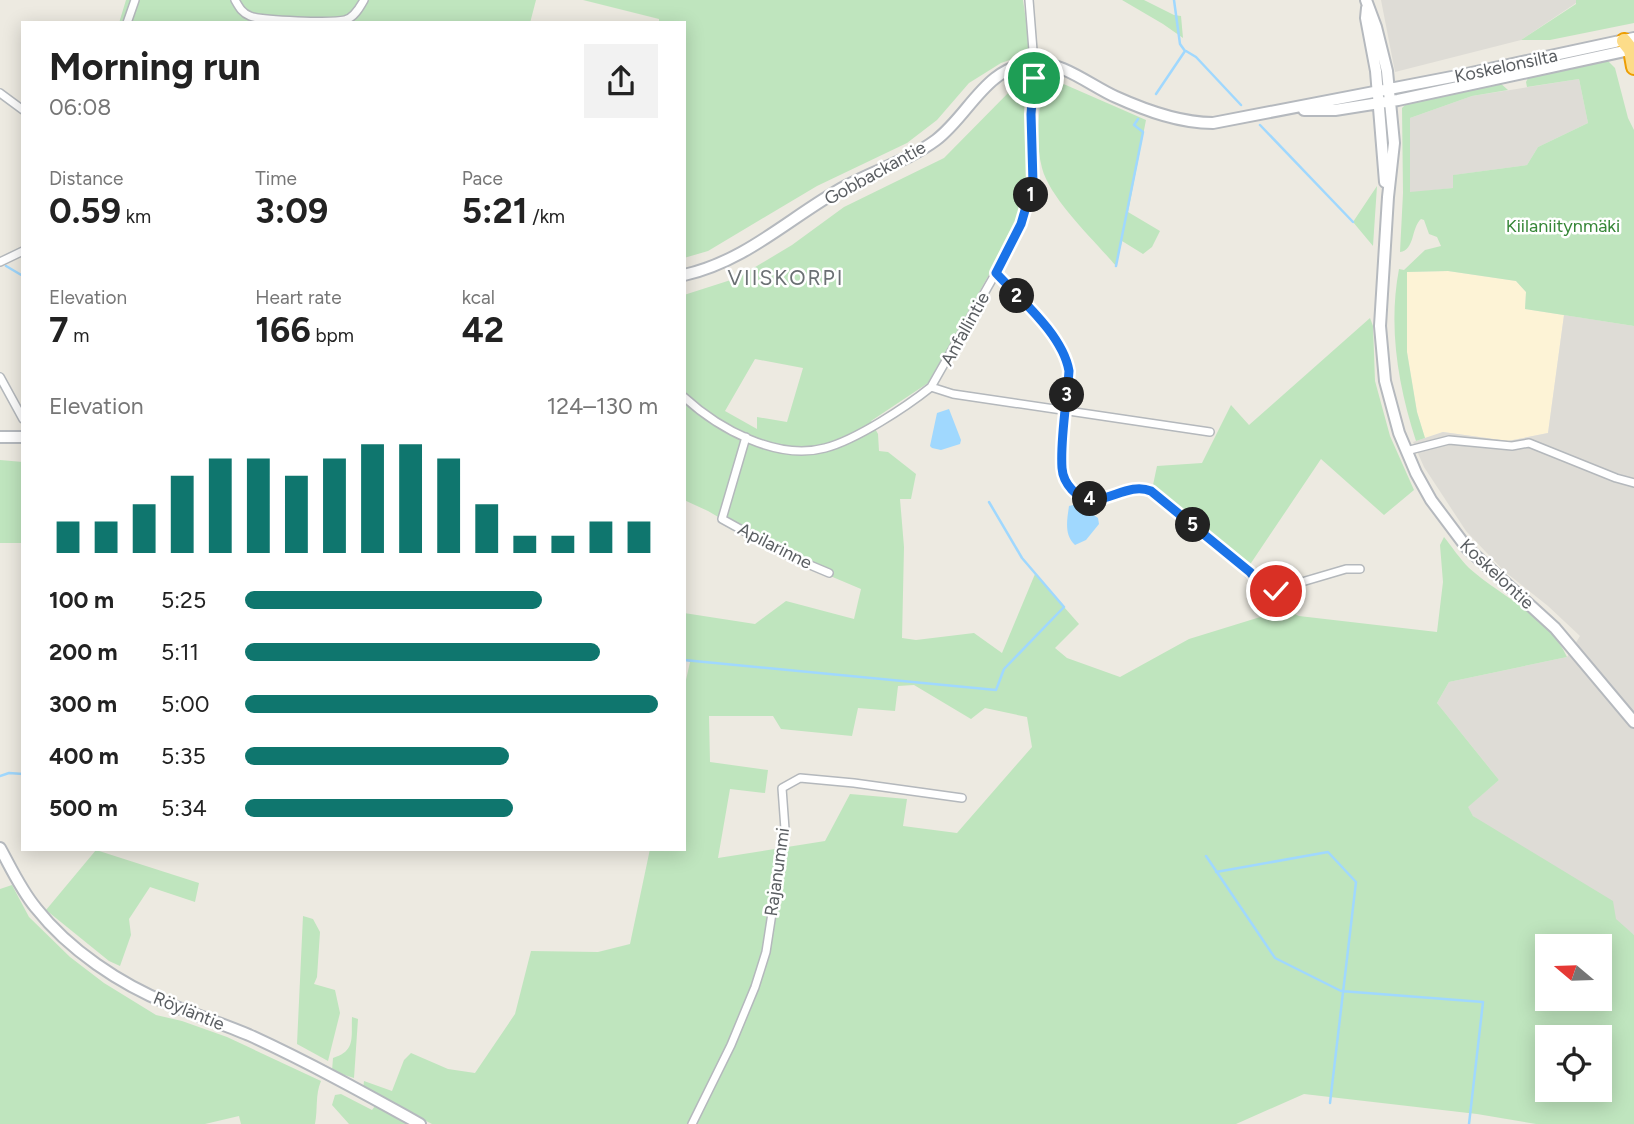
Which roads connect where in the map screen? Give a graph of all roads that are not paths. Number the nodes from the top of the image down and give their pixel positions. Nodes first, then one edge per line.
1 (135, 0) edge
2 (235, 0) edge
3 (364, 0) edge
4 (1029, 0) edge
5 (1367, 4) edge
6 (128, 21) edge
7 (1631, 45) edge
8 (1034, 63) junction
9 (1634, 67) edge
10 (0, 93) edge
11 (1384, 96) junction
12 (21, 109) edge
13 (21, 252) edge
14 (0, 262) edge
15 (996, 273) junction
16 (686, 275) edge
17 (0, 377) edge
18 (931, 387) junction
19 (686, 399) edge
20 (1066, 412) junction
21 (21, 415) edge
22 (1210, 432) dead end
23 (0, 437) edge
24 (21, 437) edge
25 (746, 437) junction
26 (1406, 451) junction
27 (1634, 483) edge
28 (1360, 569) dead end
29 (829, 573) dead end
30 (1634, 722) edge
31 (962, 798) dead end
32 (0, 848) edge
33 (420, 1124) edge
34 (692, 1124) edge

1 - 6 street
2 - 3 street
4 - 8 street, Anfallintie
5 - 11 street, Koskelontie
7 - 9 highway
7 - 11 street, Koskelonsilta
8 - 11 street
8 - 15 street, Anfallintie
8 - 16 street, Gobbackantie
10 - 12 street
11 - 26 street, Koskelontie
13 - 14 street
15 - 18 street, Anfallintie
15 - 20 street
17 - 21 street
18 - 20 street
18 - 25 street, Anfallintie
19 - 25 street, Anfallintie
20 - 22 street
20 - 28 street
23 - 24 street
25 - 29 street, Apilarinne
26 - 27 street
26 - 30 street, Koskelontie
31 - 34 street, Rajanummi
32 - 33 street, Röyläntie

